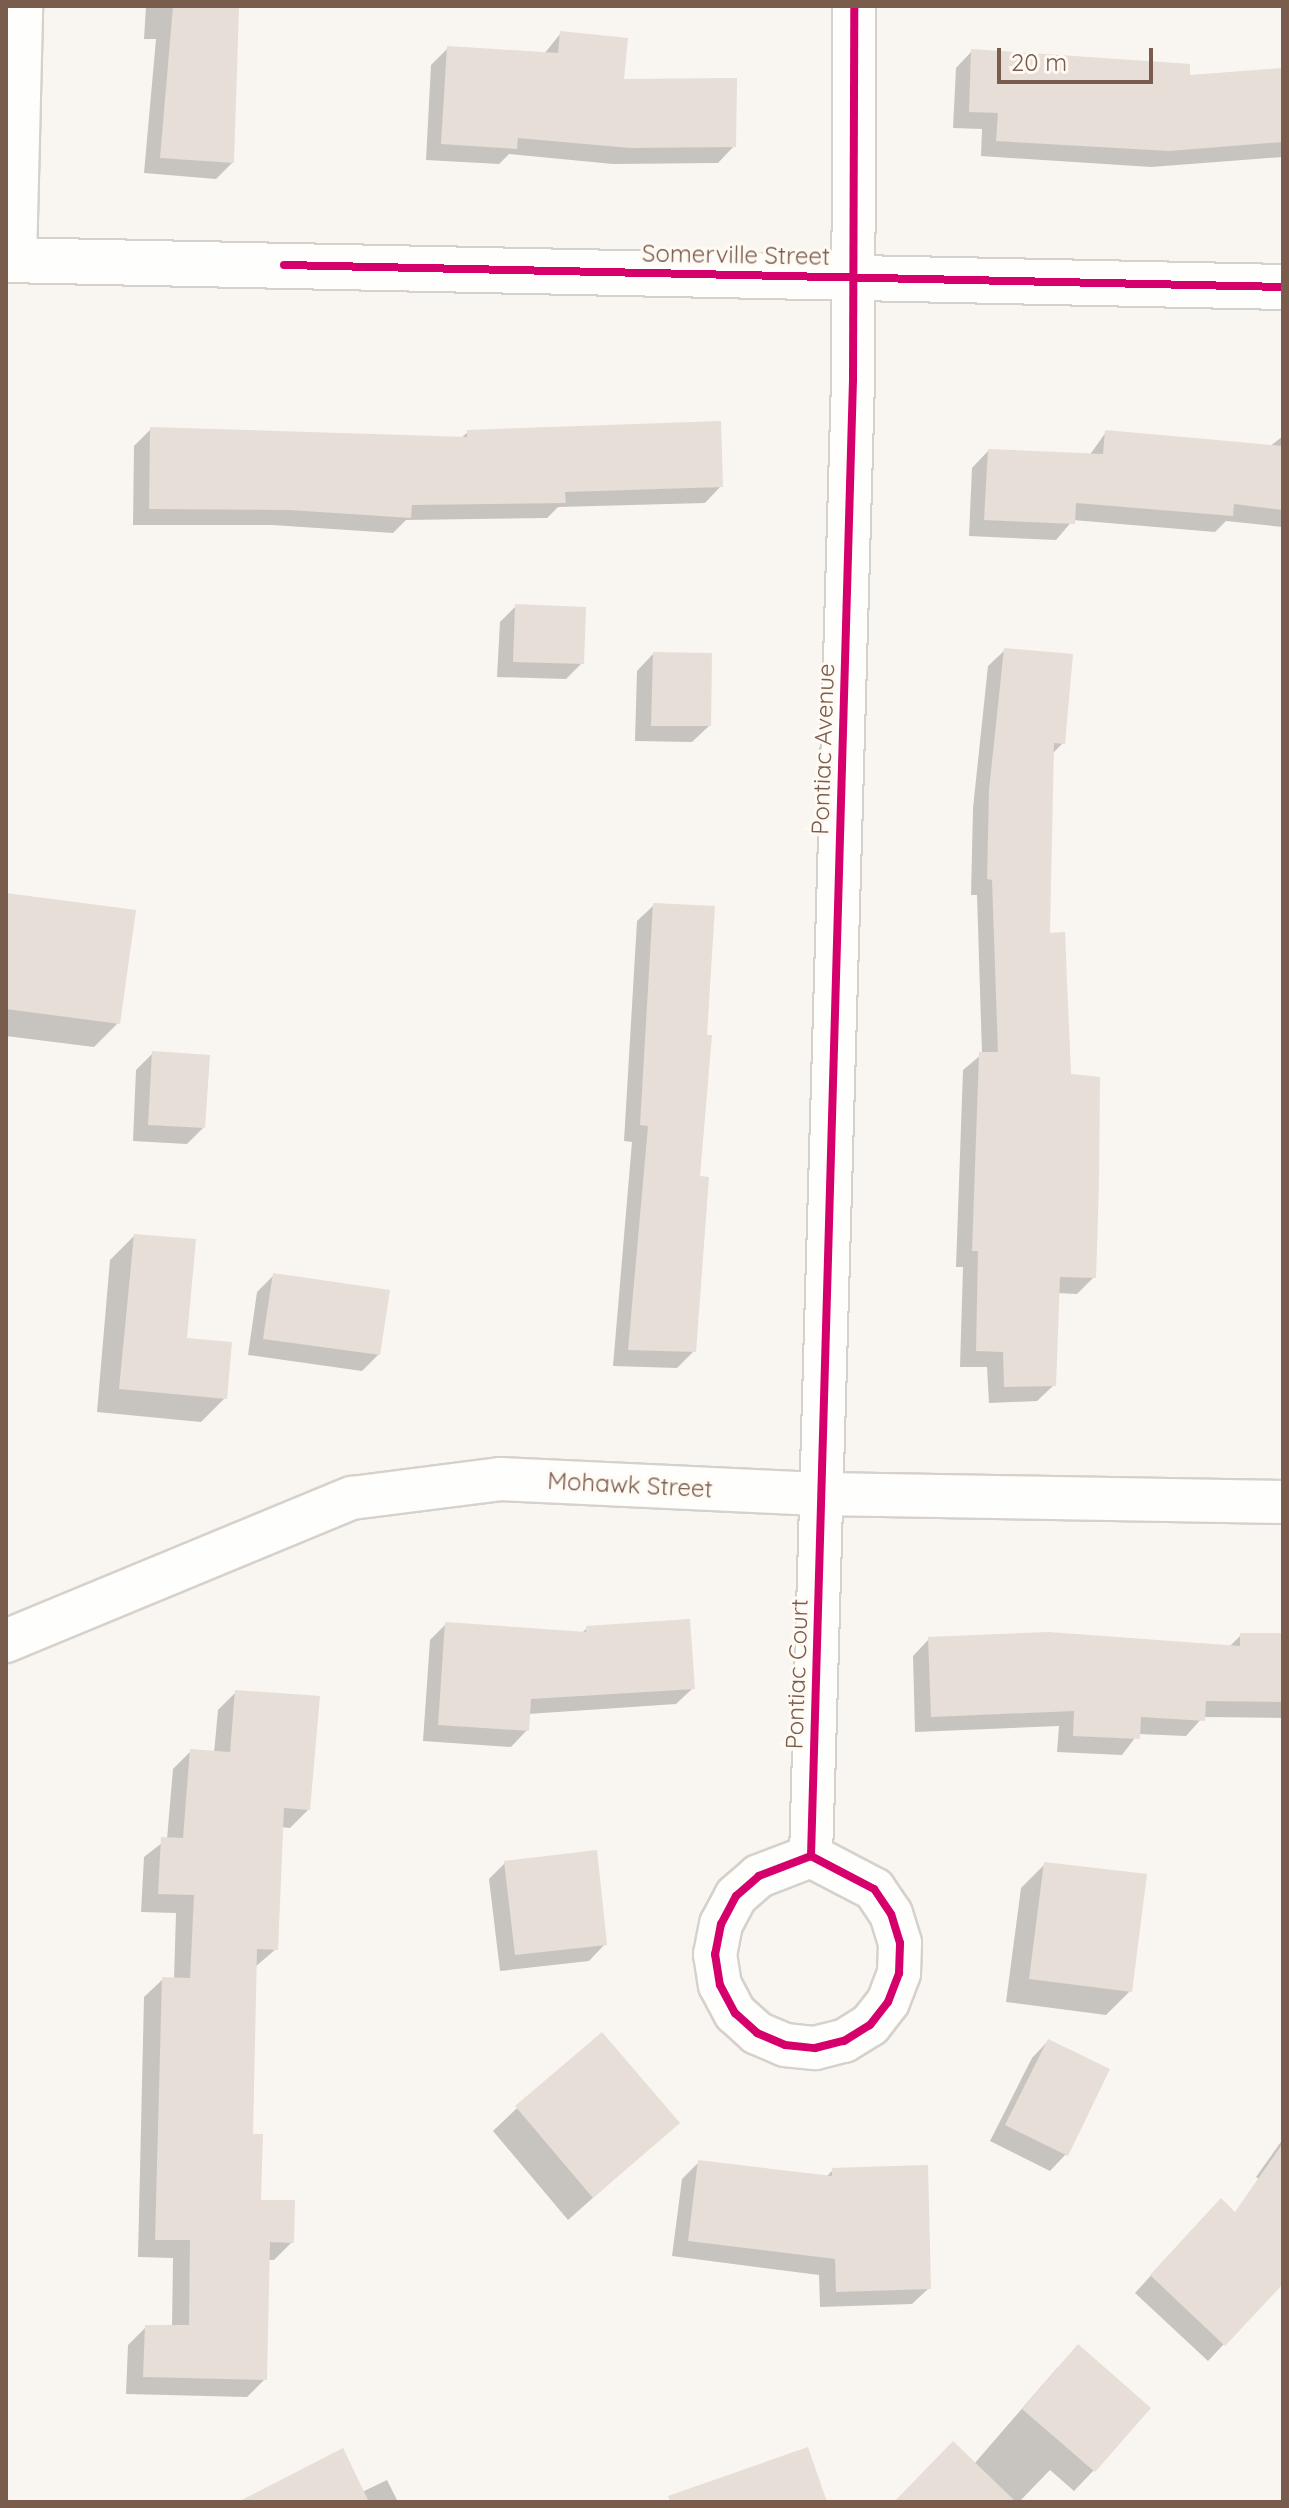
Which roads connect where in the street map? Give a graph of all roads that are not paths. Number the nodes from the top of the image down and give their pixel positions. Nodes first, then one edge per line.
1 (20, 6) edge
2 (854, 6) edge
3 (10, 260) edge
4 (854, 277) junction
5 (1283, 287) edge
6 (823, 1494) junction
7 (1283, 1502) edge
8 (6, 1641) edge
9 (811, 1856) junction

1 - 3 street
2 - 4 street, Pontiac Avenue
3 - 4 street, Somerville Street
4 - 5 street, Somerville Street
4 - 6 street, Pontiac Avenue
6 - 7 street, Mohawk Street
6 - 8 street, Mohawk Street
6 - 9 street, Pontiac Court
9 - 9 street

